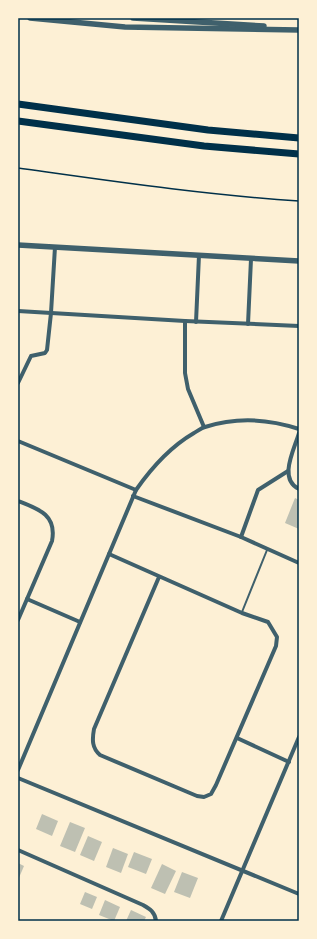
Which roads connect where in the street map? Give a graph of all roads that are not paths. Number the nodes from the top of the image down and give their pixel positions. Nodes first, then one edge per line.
1 (30, 18) edge
2 (133, 18) edge
3 (282, 29) junction
4 (299, 30) edge
5 (18, 104) edge
6 (18, 121) edge
7 (299, 138) edge
8 (299, 154) edge
9 (18, 245) edge
10 (55, 247) junction
11 (199, 256) junction
12 (251, 258) junction
13 (299, 261) edge
14 (18, 310) edge
15 (52, 313) junction
16 (186, 321) junction
17 (196, 322) junction
18 (248, 324) junction
19 (299, 326) edge
20 (18, 383) edge
21 (204, 427) junction
22 (299, 429) edge
23 (299, 433) edge
24 (18, 441) edge
25 (288, 471) junction
26 (299, 489) edge
27 (136, 490) junction
28 (133, 496) junction
29 (18, 501) edge
30 (241, 537) junction
31 (267, 548) junction
32 (109, 554) junction
33 (299, 563) edge
34 (160, 577) junction
35 (27, 598) junction
36 (242, 613) junction
37 (18, 620) edge
38 (80, 622) junction
39 (299, 737) edge
40 (237, 738) junction
41 (289, 762) junction
42 (18, 770) edge
43 (18, 778) edge
44 (18, 850) edge
45 (243, 871) junction
46 (299, 894) edge
47 (156, 921) edge
48 (221, 921) edge

1 - 3 street
2 - 3 street
3 - 4 street
5 - 7 highway
6 - 8 highway
9 - 10 street
10 - 11 street
10 - 15 street
11 - 12 street
11 - 17 street
12 - 13 street
12 - 18 street
14 - 15 street
15 - 16 street
15 - 20 street
16 - 17 street
16 - 21 street
17 - 18 street
18 - 19 street
21 - 22 street
21 - 27 street
23 - 25 street
24 - 27 street
25 - 26 street
25 - 30 street
27 - 28 street
28 - 30 street
28 - 32 street
29 - 35 street
30 - 31 street
31 - 33 street
31 - 36 lane
32 - 34 street
32 - 38 street
34 - 36 street
34 - 40 street
35 - 37 street
35 - 38 street
36 - 40 street
38 - 42 street
39 - 41 street
40 - 41 street
41 - 45 street
43 - 45 street
44 - 47 street
45 - 46 street
45 - 48 street

